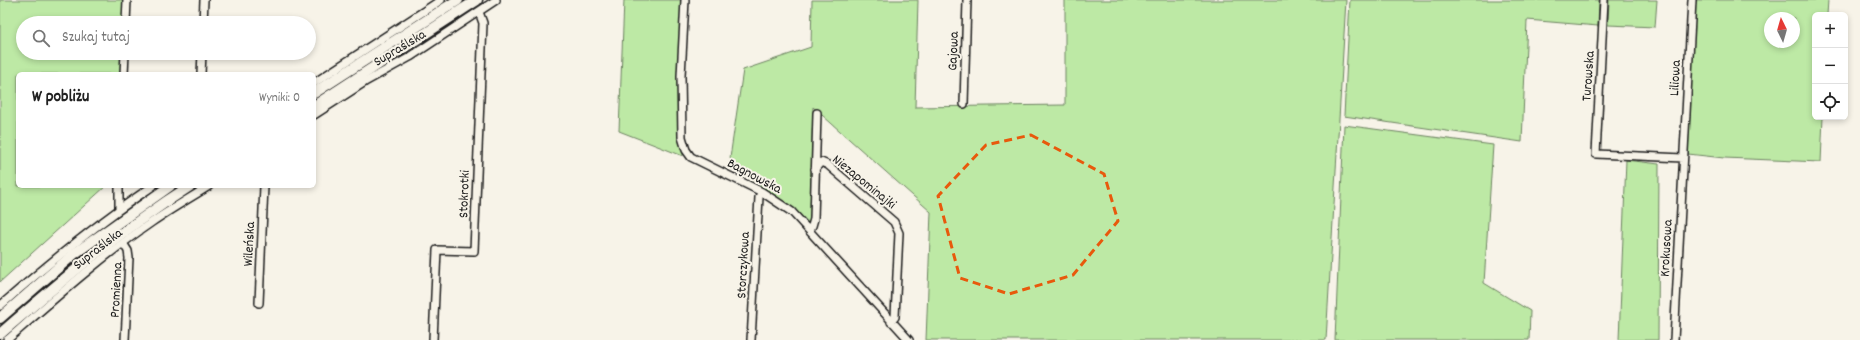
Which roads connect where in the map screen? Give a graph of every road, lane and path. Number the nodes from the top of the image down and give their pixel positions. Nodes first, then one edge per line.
1 (127, 0) edge
2 (204, 0) edge
3 (441, 0) edge
4 (458, 0) edge
5 (477, 0) edge
6 (496, 0) edge
7 (685, 0) edge
8 (967, 0) edge
9 (1604, 0) edge
10 (1692, 0) edge
11 (479, 12) junction
12 (126, 16) edge
13 (203, 16) edge
14 (125, 60) edge
15 (202, 60) edge
16 (124, 72) edge
17 (201, 72) edge
18 (316, 82) edge
19 (316, 92) edge
20 (964, 104) dead end
21 (316, 105) edge
22 (817, 113) dead end
23 (316, 114) edge
24 (1683, 158) junction
25 (815, 169) junction
26 (119, 188) edge
27 (150, 188) edge
28 (167, 188) edge
29 (187, 188) edge
30 (206, 188) edge
31 (264, 188) edge
32 (762, 192) junction
33 (119, 208) junction
34 (809, 229) junction
35 (123, 244) junction
36 (258, 303) dead end
37 (0, 306) edge
38 (0, 318) edge
39 (890, 322) junction
40 (0, 334) edge
41 (7, 340) edge
42 (125, 340) edge
43 (433, 340) edge
44 (751, 340) edge
45 (909, 340) edge
46 (1674, 340) edge

1 - 12 street
2 - 13 street
3 - 18 street, Supraślska
4 - 19 main road
5 - 21 main road
6 - 11 street, Supraślska
7 - 32 street, Bagnowska
8 - 20 street, Gajowa
9 - 24 street, Turowska
10 - 24 street, Liliowa
11 - 23 street, Supraślska
11 - 43 street, Stokrotki
14 - 16 street
15 - 17 street
22 - 25 street, Niezapominajki
24 - 46 street, Krokusowa
25 - 34 street, Niezapominajki
25 - 39 street, Niezapominajki
26 - 33 street
27 - 33 street, Supraślska
28 - 38 main road
29 - 40 main road
30 - 35 street, Supraślska
31 - 36 street, Wileńska
32 - 34 street, Bagnowska
32 - 44 street, Storczykowa
33 - 37 street, Supraślska
34 - 39 street, Bagnowska
35 - 41 street, Supraślska
35 - 42 street, Promienna
39 - 45 street, Bagnowska

